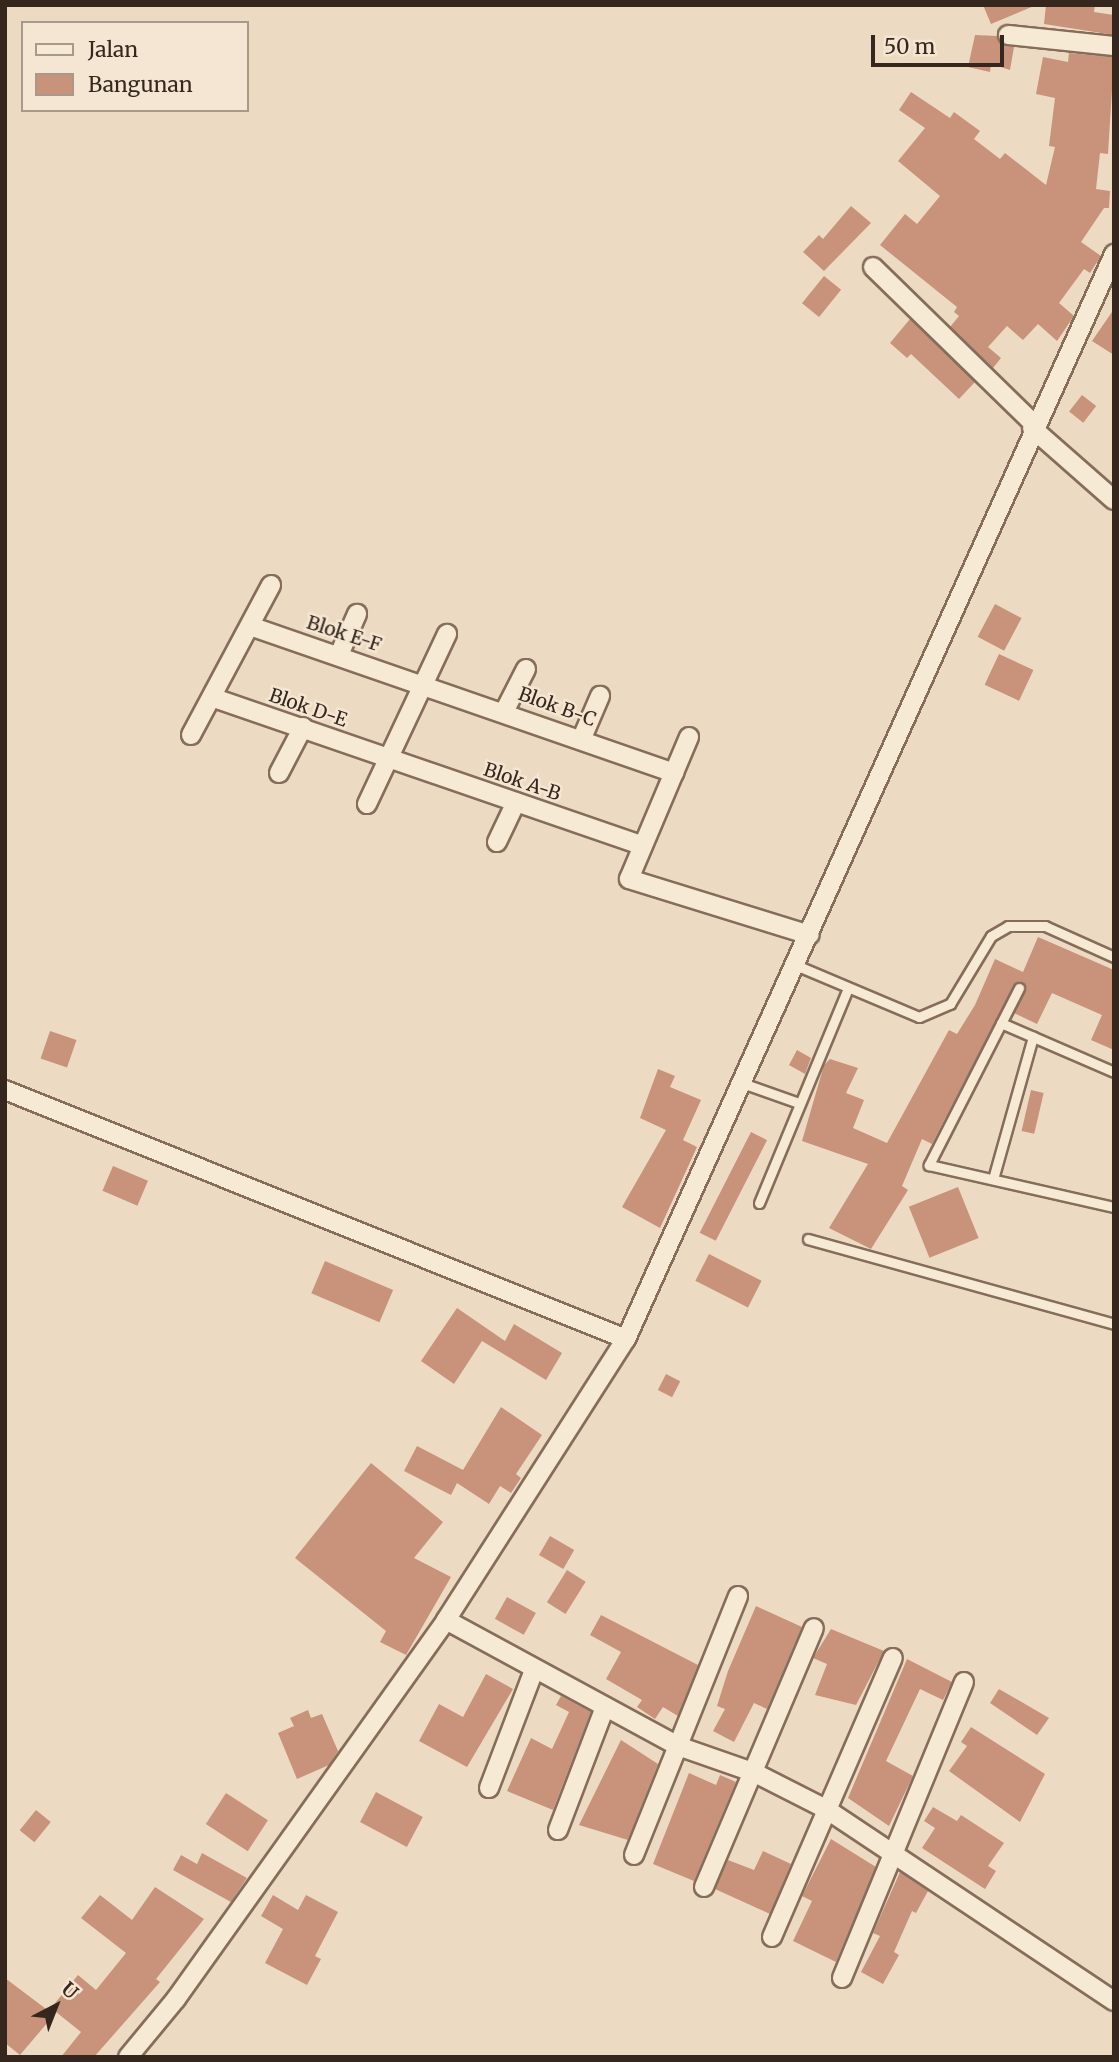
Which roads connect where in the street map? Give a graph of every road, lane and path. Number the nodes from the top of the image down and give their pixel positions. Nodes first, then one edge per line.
1 (1008, 35) dead end
2 (1114, 46) edge
3 (1114, 254) edge
4 (873, 267) dead end
5 (1033, 426) junction
6 (1114, 500) edge
7 (271, 585) dead end
8 (357, 614) dead end
9 (250, 626) junction
10 (447, 634) dead end
11 (339, 655) junction
12 (526, 668) dead end
13 (425, 682) junction
14 (600, 696) dead end
15 (214, 698) junction
16 (505, 710) junction
17 (303, 727) junction
18 (191, 735) dead end
19 (689, 737) dead end
20 (582, 738) junction
21 (388, 759) junction
22 (279, 773) dead end
23 (674, 773) junction
24 (516, 802) junction
25 (367, 804) dead end
26 (497, 842) dead end
27 (642, 845) junction
28 (810, 935) junction
29 (1114, 957) edge
30 (798, 966) junction
31 (848, 988) junction
32 (1019, 988) dead end
33 (1001, 1023) junction
34 (1033, 1037) junction
35 (1114, 1072) edge
36 (745, 1084) junction
37 (5, 1090) edge
38 (796, 1102) junction
39 (993, 1179) junction
40 (759, 1203) dead end
41 (1114, 1206) edge
42 (808, 1238) dead end
43 (1114, 1324) edge
44 (626, 1339) junction
45 (738, 1596) dead end
46 (446, 1620) junction
47 (814, 1628) dead end
48 (892, 1658) dead end
49 (534, 1670) junction
50 (964, 1682) dead end
51 (605, 1706) junction
52 (678, 1746) junction
53 (755, 1773) junction
54 (489, 1788) dead end
55 (826, 1809) junction
56 (558, 1830) dead end
57 (895, 1853) junction
58 (634, 1855) dead end
59 (704, 1887) dead end
60 (772, 1937) dead end
61 (842, 1978) dead end
62 (1114, 2001) edge
63 (128, 2057) edge

1 - 2 street
3 - 5 street
4 - 5 street
5 - 6 street
5 - 28 street
7 - 9 street
8 - 11 street
9 - 11 street, Blok E-F
9 - 15 street
10 - 13 street
11 - 13 street, Blok E-F
12 - 16 street
13 - 16 street, Blok B-C
13 - 21 street
14 - 20 street
15 - 17 street, Blok D-E
15 - 18 street
16 - 20 street, Blok B-C
17 - 21 street, Blok D-E
17 - 22 street
19 - 23 street
20 - 23 street, Blok B-C
21 - 24 street, Blok A-B
21 - 25 street
23 - 27 street
24 - 26 street
24 - 27 street, Blok A-B
27 - 28 street
28 - 30 street
29 - 31 lane
30 - 31 lane
30 - 36 street
31 - 38 lane
32 - 33 lane
33 - 34 lane
33 - 39 lane
34 - 35 lane
34 - 39 lane
36 - 38 lane
36 - 44 street
37 - 44 street
38 - 40 lane
39 - 41 lane
42 - 43 lane
44 - 46 street
45 - 52 street
46 - 49 street
46 - 63 street
47 - 53 street
48 - 55 street
49 - 51 street
49 - 54 street
50 - 57 street
51 - 52 street
51 - 56 street
52 - 53 street
52 - 58 street
53 - 55 street
53 - 59 street
55 - 57 street
55 - 60 street
57 - 61 street
57 - 62 street

